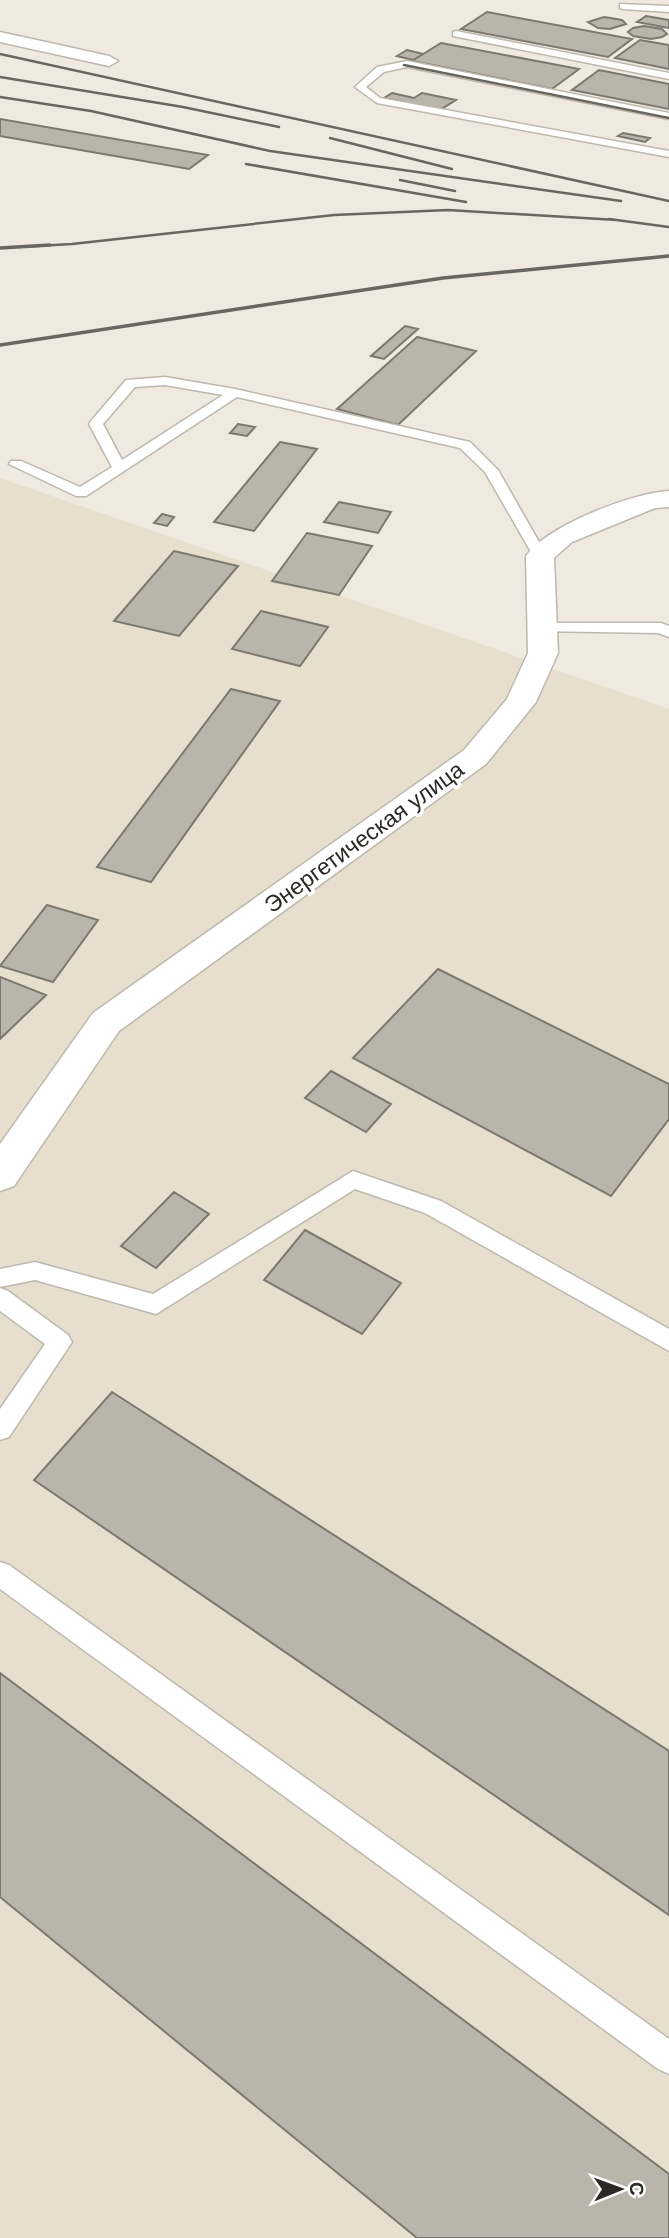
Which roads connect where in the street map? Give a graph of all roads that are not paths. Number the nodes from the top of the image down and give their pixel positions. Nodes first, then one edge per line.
1 (623, 6) dead end
2 (669, 9) edge
3 (456, 34) dead end
4 (0, 37) edge
5 (109, 61) dead end
6 (669, 76) edge
7 (669, 116) edge
8 (669, 154) edge
9 (235, 393) junction
10 (16, 464) dead end
11 (119, 467) junction
12 (669, 499) edge
13 (540, 556) junction
14 (541, 628) junction
15 (669, 632) edge
16 (0, 1175) edge
17 (0, 1278) edge
18 (0, 1298) edge
19 (669, 1341) edge
20 (0, 1429) edge
21 (0, 1574) edge
22 (669, 2058) edge

1 - 2 lane
3 - 6 lane
4 - 5 street
7 - 8 lane
9 - 11 lane
9 - 11 lane
9 - 13 lane
10 - 11 lane
12 - 13 street
13 - 14 street, Энергетическая улица
14 - 15 lane
14 - 16 street, Энергетическая улица
17 - 19 lane
18 - 20 lane
21 - 22 lane

